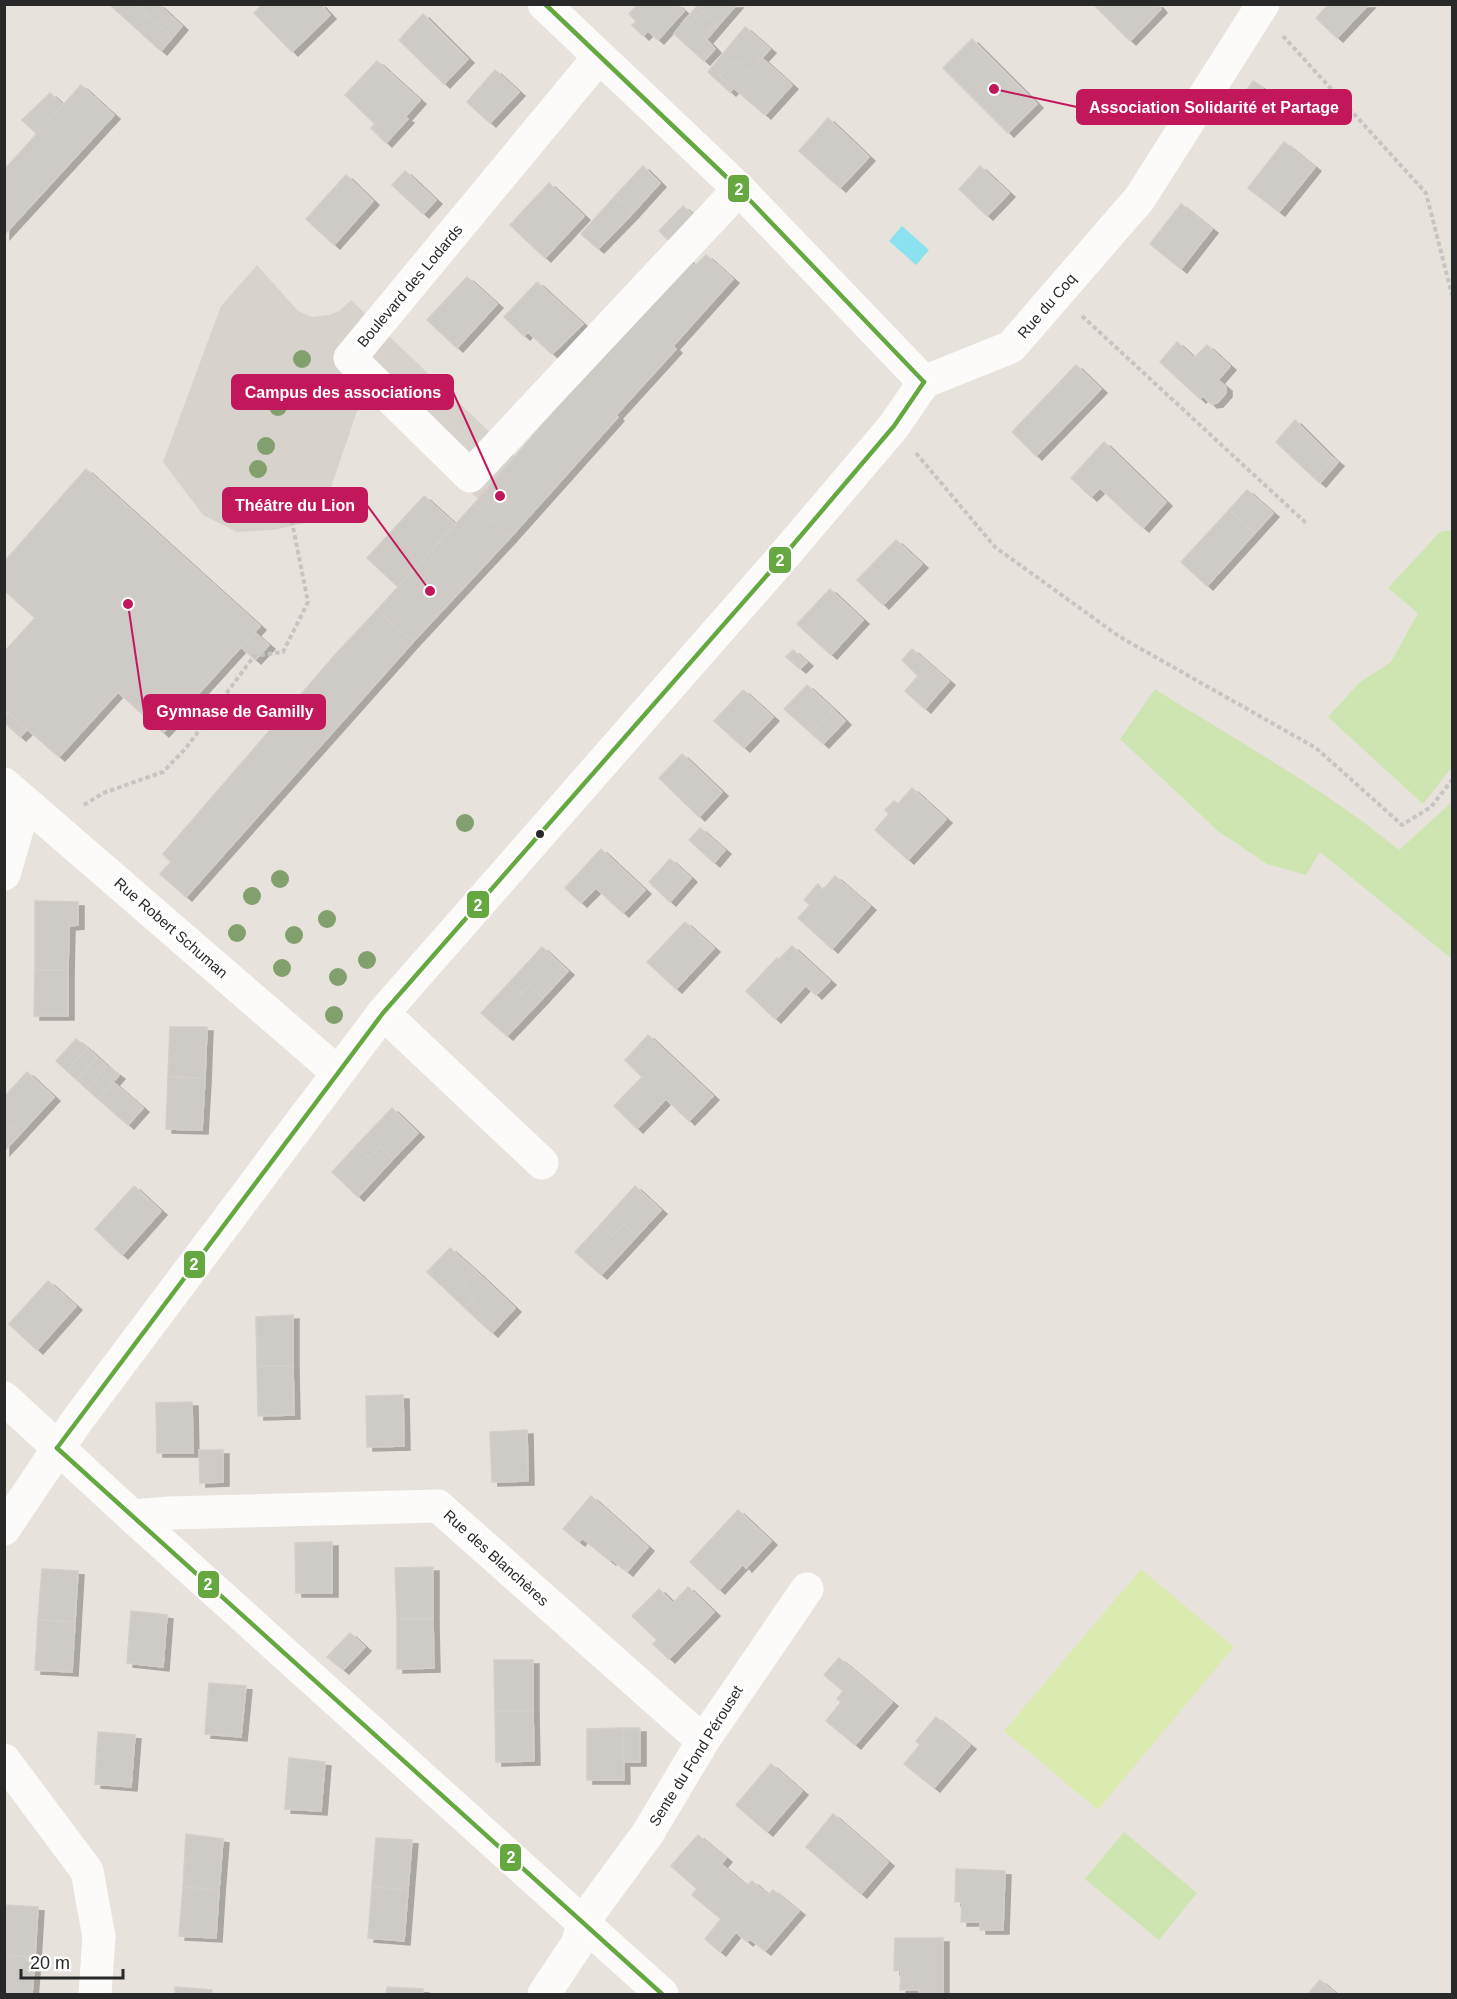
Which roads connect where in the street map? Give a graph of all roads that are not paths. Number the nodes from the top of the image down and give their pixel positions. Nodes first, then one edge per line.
1 (544, 4) edge
2 (1262, 8) edge
3 (600, 57) junction
4 (739, 189) junction
5 (924, 382) junction
6 (15, 794) edge
7 (4, 873) edge
8 (383, 1013) junction
9 (338, 1072) junction
10 (542, 1163) dead end
11 (4, 1398) edge
12 (57, 1448) junction
13 (132, 1516) junction
14 (4, 1529) edge
15 (807, 1588) dead end
16 (703, 1741) junction
17 (4, 1760) edge
18 (583, 1922) junction
19 (95, 1995) edge
20 (544, 1995) edge
21 (662, 1995) edge

1 - 3 street
2 - 5 street, Rue du Coq
3 - 4 street
3 - 4 street, Boulevard des Lodards
4 - 5 street
5 - 8 street
6 - 7 street
6 - 9 street, Rue Robert Schuman
8 - 9 street
8 - 10 street
9 - 12 street
11 - 12 street
12 - 13 street
12 - 14 street
13 - 16 street, Rue des Blanchères
13 - 18 street
15 - 16 street, Sente du Fond Pérouset
16 - 18 street, Sente du Fond Pérouset
17 - 19 street
18 - 20 street, Sente du Fond Pérouset
18 - 21 street

